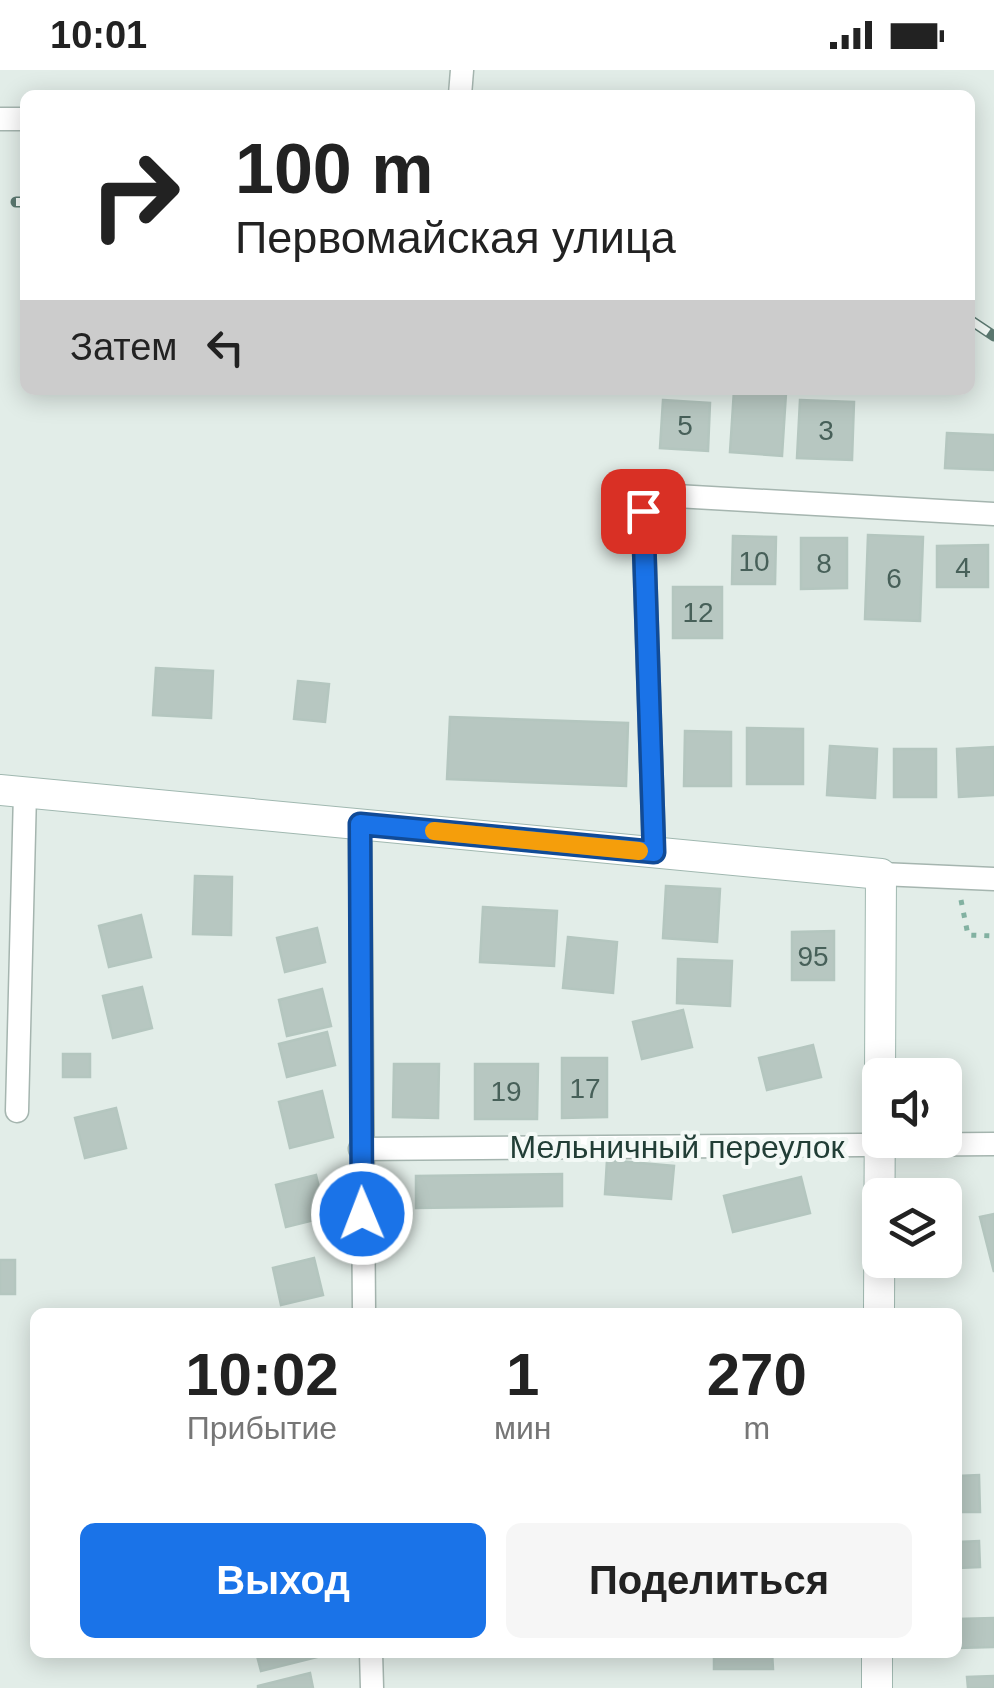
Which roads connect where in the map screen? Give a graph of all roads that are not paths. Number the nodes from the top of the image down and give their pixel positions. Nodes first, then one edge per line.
1 (994, 514) edge
2 (13, 792) edge
3 (360, 824) junction
4 (654, 852) junction
5 (881, 874) junction
6 (994, 879) edge
7 (880, 1058) edge
8 (18, 1110) dead end
9 (962, 1144) edge
10 (994, 1144) edge
11 (862, 1145) edge
12 (360, 1149) junction
13 (880, 1158) edge
14 (364, 1308) edge
15 (879, 1308) edge
16 (372, 1658) edge
17 (877, 1658) edge
18 (372, 1688) edge
19 (877, 1688) edge

1 - 4 street
2 - 3 street
2 - 8 street
3 - 4 street
3 - 12 street
4 - 5 street
5 - 6 street
5 - 7 street
9 - 10 street, Мельничный переулок
11 - 12 street, Мельничный переулок
12 - 14 street
13 - 15 street
16 - 18 street
17 - 19 street

